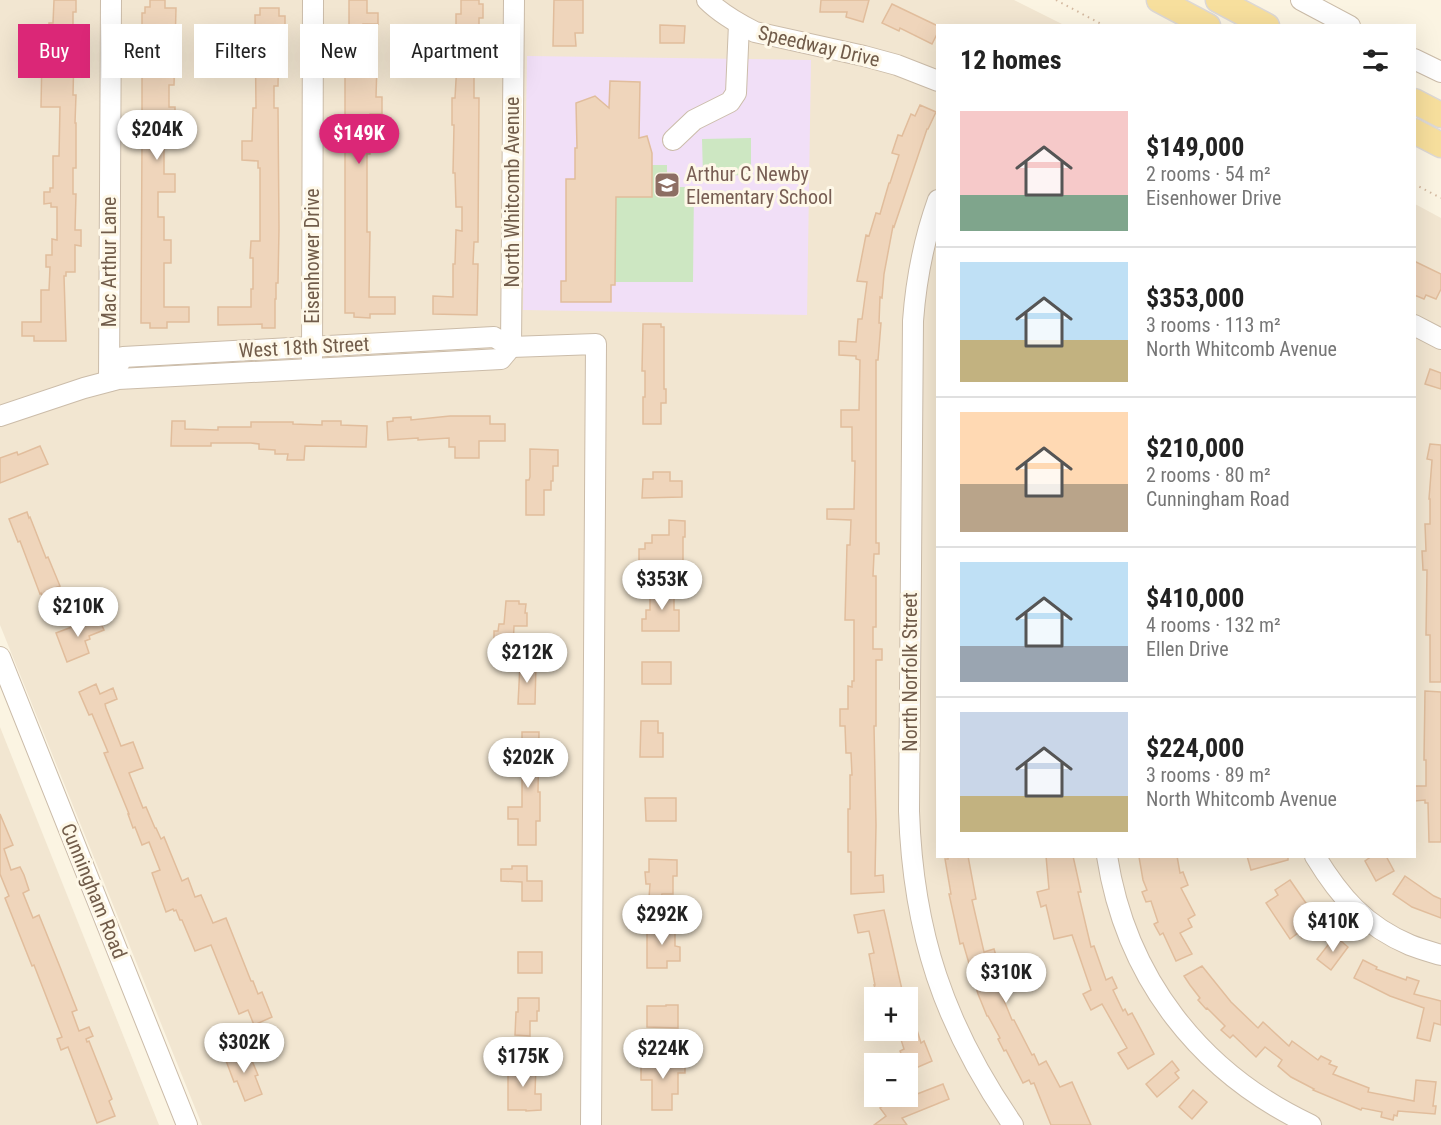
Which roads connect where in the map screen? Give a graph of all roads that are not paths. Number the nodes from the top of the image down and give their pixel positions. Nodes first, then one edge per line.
1 (111, 0) edge
2 (313, 0) edge
3 (514, 0) edge
4 (707, 0) edge
5 (1159, 0) edge
6 (1218, 0) edge
7 (1301, 0) edge
8 (739, 24) junction
9 (1204, 24) edge
10 (1263, 24) edge
11 (1346, 24) edge
12 (1416, 59) edge
13 (1441, 72) edge
14 (936, 80) edge
15 (1416, 102) edge
16 (1441, 115) edge
17 (1416, 132) edge
18 (673, 140) dead end
19 (1441, 145) edge
20 (936, 207) edge
21 (1416, 326) edge
22 (1441, 339) edge
23 (312, 347) junction
24 (511, 347) junction
25 (312, 368) junction
26 (109, 381) junction
27 (0, 416) edge
28 (0, 657) edge
29 (1107, 858) edge
30 (1316, 858) edge
31 (1441, 955) edge
32 (1005, 1122) edge
33 (187, 1125) edge
34 (591, 1125) edge
35 (1311, 1125) edge

1 - 26 street, Mac Arthur Lane
2 - 23 street, Eisenhower Drive
3 - 24 street, North Whitcomb Avenue
4 - 8 street, Speedway Drive
5 - 9 main road
6 - 10 main road
7 - 11 street
8 - 14 street, Speedway Drive
8 - 18 street
12 - 13 street
15 - 16 main road
17 - 19 main road
20 - 32 street, North Norfolk Street
21 - 22 street
23 - 24 street, West 18th Street
23 - 25 street, Eisenhower Drive
23 - 26 street, West 18th Street
24 - 25 street, West 18th Street
24 - 34 street, West 18th Street
25 - 26 street, West 18th Street
26 - 27 street, West 18th Street
28 - 33 street, Cunningham Road
29 - 35 street
30 - 31 street

